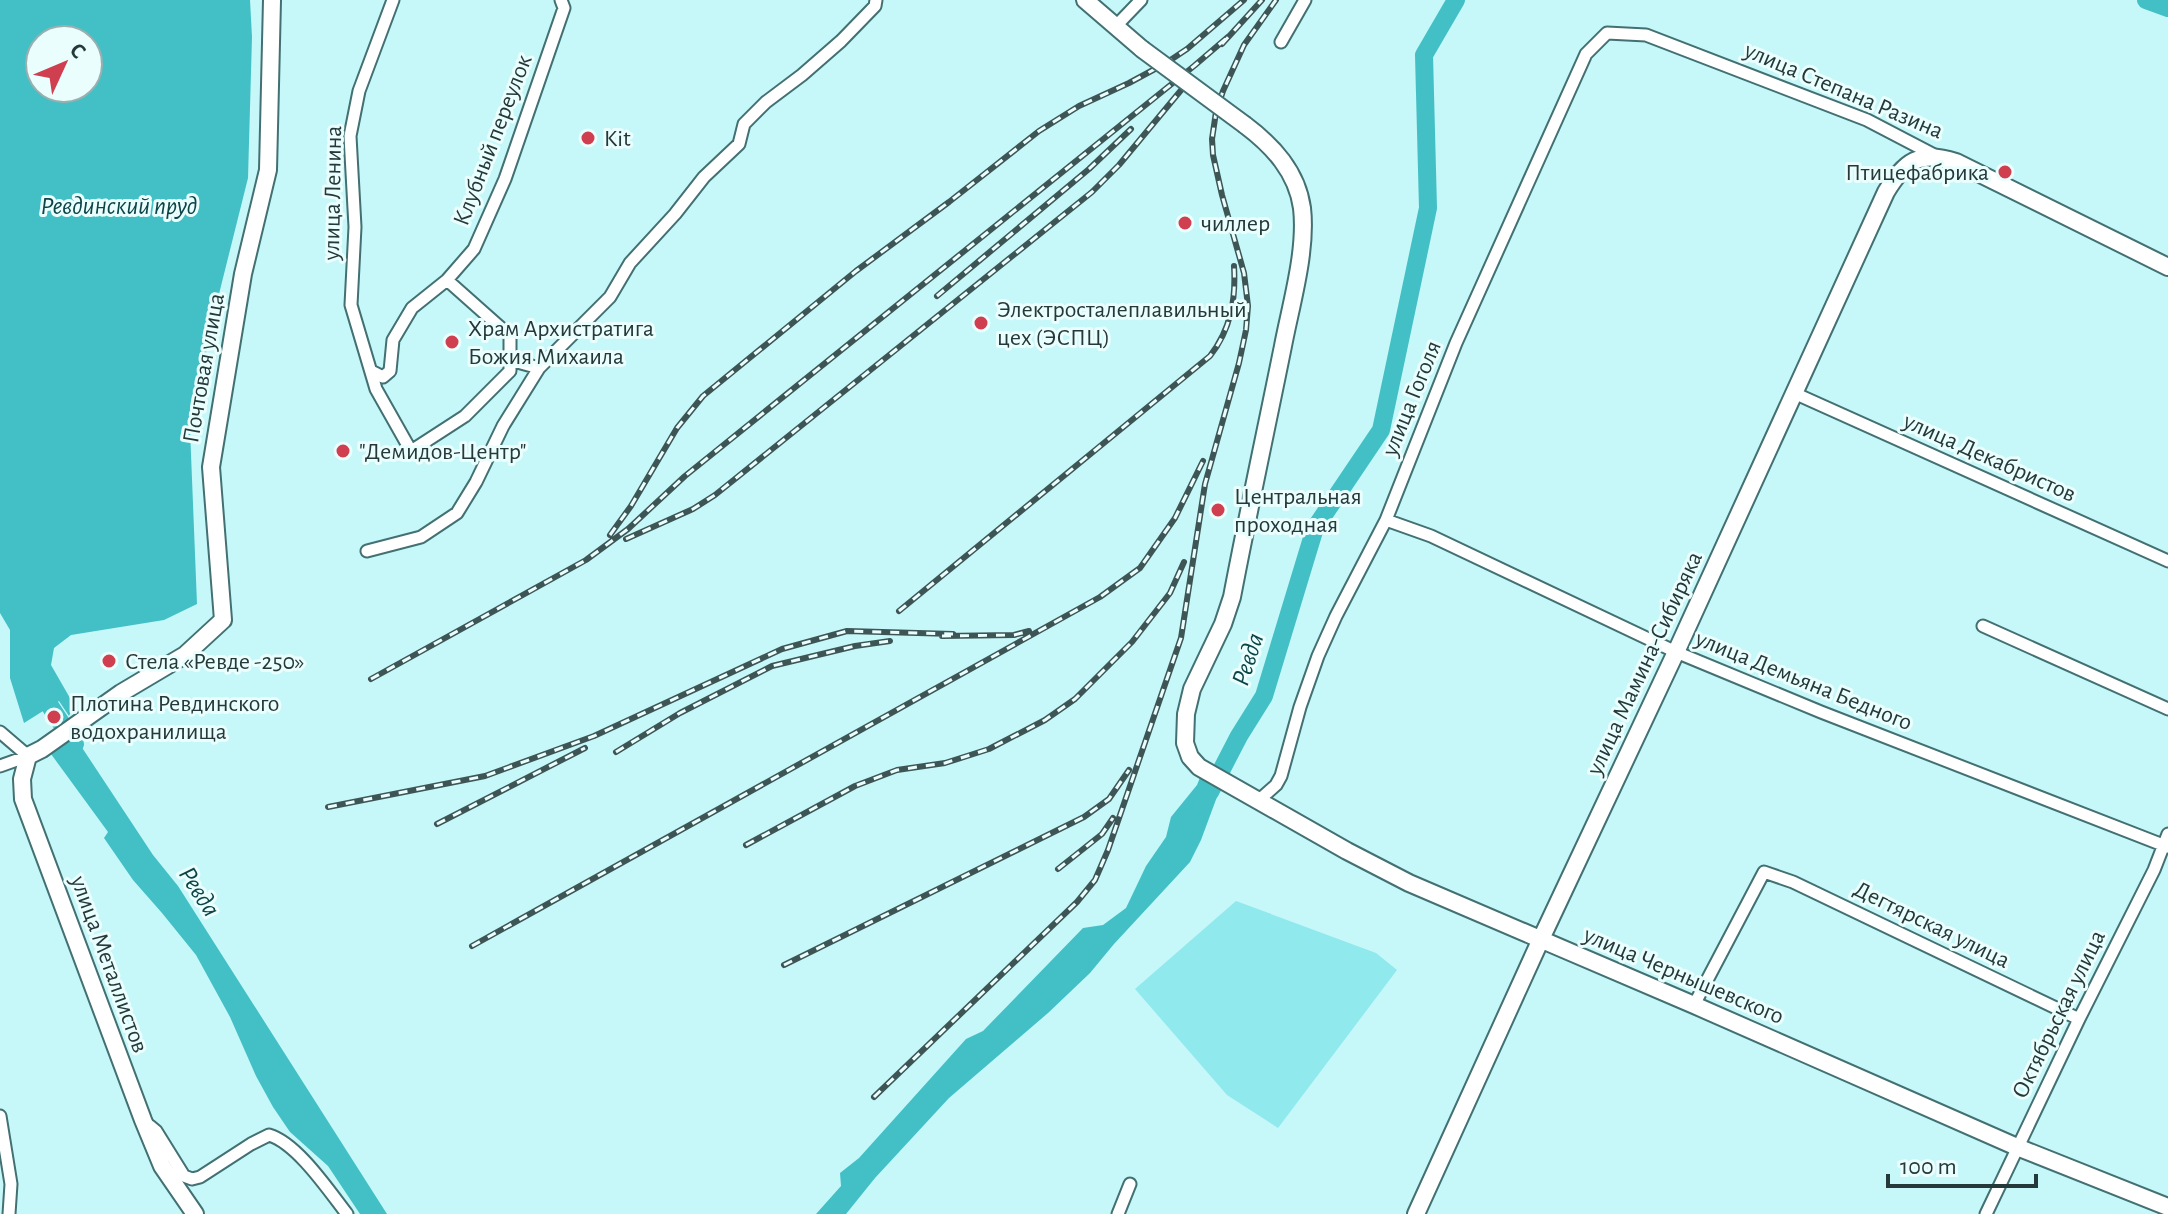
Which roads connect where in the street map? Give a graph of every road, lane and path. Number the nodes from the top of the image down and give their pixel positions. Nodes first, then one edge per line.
1 (272, 0) edge
2 (393, 0) edge
3 (876, 0) edge
4 (1085, 0) edge
5 (1141, 0) edge
6 (1305, 0) edge
7 (563, 4) edge
8 (1115, 27) junction
9 (1281, 42) dead end
10 (1586, 54) joint
11 (1936, 157) junction
12 (2168, 267) edge
13 (447, 280) junction
14 (510, 360) junction
15 (539, 368) junction
16 (371, 371) junction
17 (1794, 393) junction
18 (1386, 520) junction
19 (367, 551) dead end
20 (2168, 561) edge
21 (1983, 626) dead end
22 (1676, 652) junction
23 (2168, 709) edge
24 (0, 732) edge
25 (35, 753) junction
26 (0, 766) edge
27 (1252, 797) junction
28 (2166, 842) edge
29 (1541, 939) junction
30 (1694, 1005) junction
31 (2079, 1019) junction
32 (0, 1116) edge
33 (143, 1120) junction
34 (2017, 1147) junction
35 (1130, 1184) dead end
36 (2168, 1207) edge
37 (9, 1214) edge
38 (195, 1214) edge
39 (347, 1214) edge
40 (1118, 1214) edge
41 (1416, 1214) edge
42 (1986, 1214) edge

1 - 25 street, Почтовая улица
2 - 16 street, улица Ленина
3 - 15 street
4 - 8 street
5 - 8 street
6 - 9 street
7 - 13 street, Клубный переулок
8 - 27 street, улица Чернышевского, bridge
10 - 11 street, улица Степана Разина
10 - 18 street, улица Гоголя
11 - 12 street, улица Степана Разина
11 - 17 street, улица Мамина-Сибиряка
13 - 14 street
13 - 16 street, Клубный переулок
14 - 15 street
14 - 16 street, улица Ленина
15 - 19 street
17 - 20 street, улица Декабристов
17 - 22 street, улица Мамина-Сибиряка
18 - 22 street, улица Демьяна Бедного
18 - 27 street, улица Гоголя
21 - 23 street
22 - 28 street, улица Демьяна Бедного
22 - 29 street, улица Мамина-Сибиряка
24 - 25 street
25 - 26 street
25 - 33 street, улица Металлистов
27 - 29 street, улица Чернышевского
28 - 31 street, Октябрьская улица
29 - 30 street, улица Чернышевского
29 - 41 street, улица Мамина-Сибиряка
30 - 31 street, Дегтярская улица
30 - 34 street, улица Чернышевского
31 - 34 street, Октябрьская улица
32 - 37 street
33 - 38 street, улица Металлистов
33 - 39 street
34 - 36 street, улица Чернышевского
34 - 42 street, Октябрьская улица
35 - 40 street

